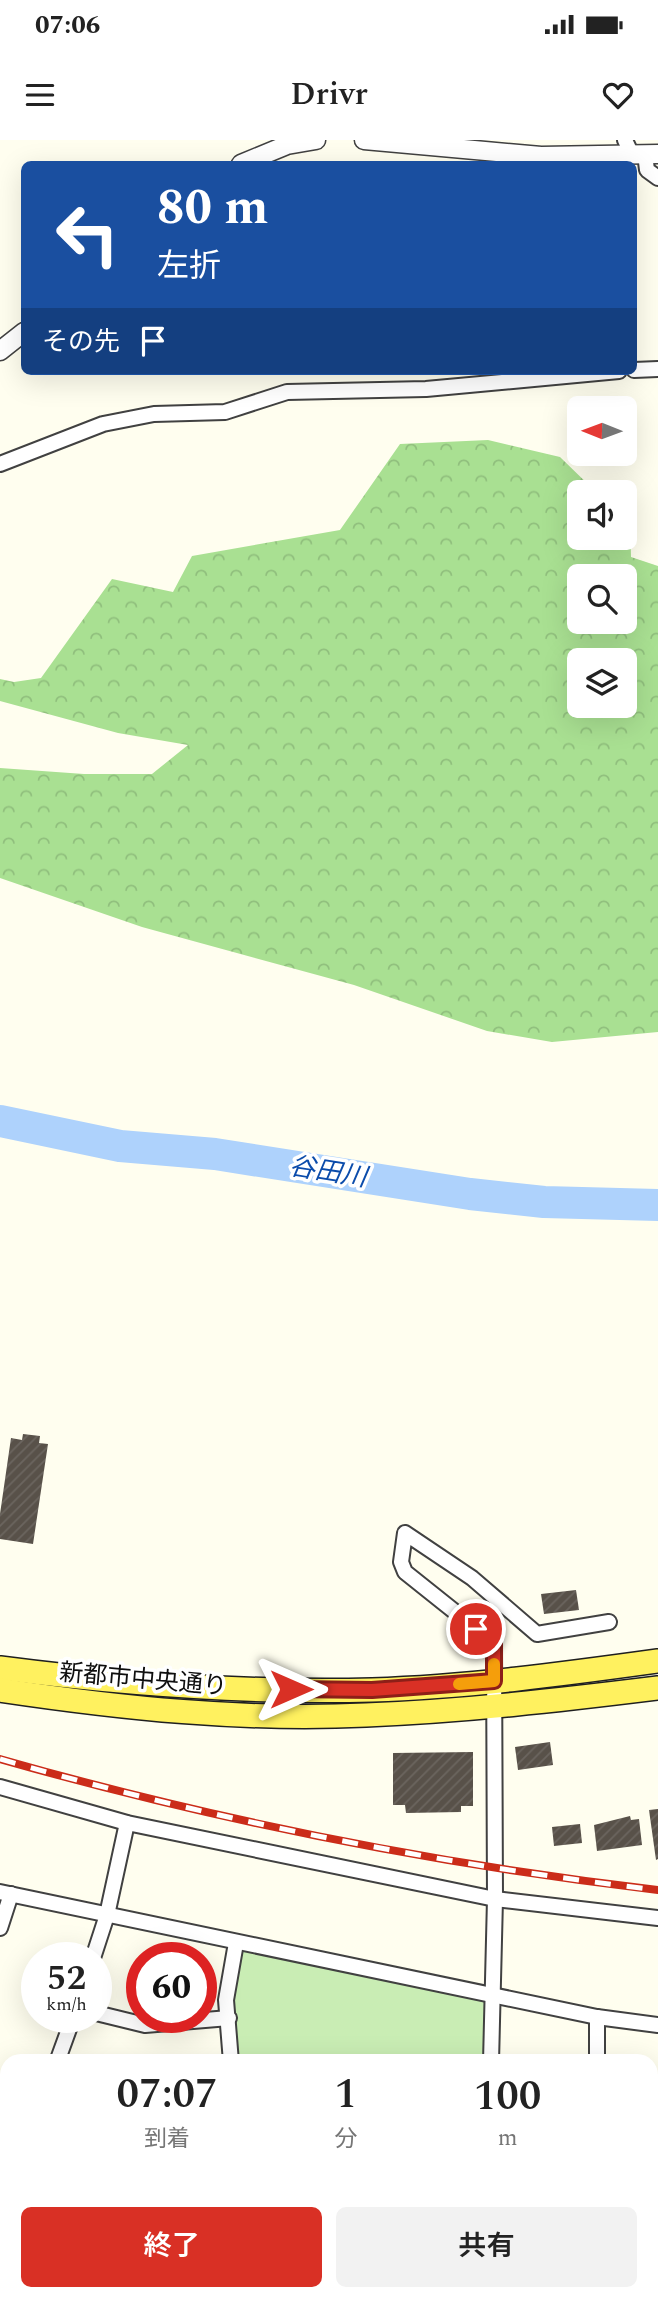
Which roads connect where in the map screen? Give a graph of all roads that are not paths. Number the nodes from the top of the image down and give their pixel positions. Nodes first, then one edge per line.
1 (317, 140) edge
2 (364, 140) edge
3 (640, 151) edge
4 (248, 161) edge
5 (658, 178) edge
6 (21, 334) edge
7 (0, 351) edge
8 (658, 369) edge
9 (637, 370) edge
10 (576, 375) edge
11 (0, 464) edge
12 (609, 1622) dead end
13 (658, 1661) edge
14 (0, 1668) edge
15 (494, 1681) junction
16 (658, 1688) edge
17 (0, 1690) edge
18 (495, 1707) junction
19 (0, 1787) edge
20 (127, 1823) junction
21 (6, 1893) edge
22 (495, 1899) junction
23 (107, 1915) junction
24 (658, 1918) edge
25 (0, 1927) edge
26 (98, 1942) edge
27 (236, 1943) junction
28 (493, 1995) junction
29 (112, 2017) edge
30 (597, 2017) junction
31 (229, 2018) junction
32 (658, 2025) edge
33 (68, 2033) edge
34 (60, 2054) edge
35 (231, 2054) edge
36 (491, 2054) edge
37 (597, 2054) edge

1 - 4 street
2 - 3 street
3 - 5 street
6 - 7 street
8 - 9 street
10 - 11 street
12 - 15 street
13 - 15 main road, 新都市中央通り
14 - 15 main road, 新都市中央通り
15 - 18 street
16 - 18 main road, 新都市中央通り
17 - 18 main road, 新都市中央通り
18 - 22 street
19 - 20 street
20 - 22 street
20 - 23 street
21 - 23 street
21 - 25 street
22 - 24 street
22 - 28 street
23 - 26 street
23 - 27 street
27 - 28 street
27 - 31 street
28 - 30 street
28 - 36 street
29 - 31 street
30 - 32 street
30 - 37 street
31 - 35 street
33 - 34 street

